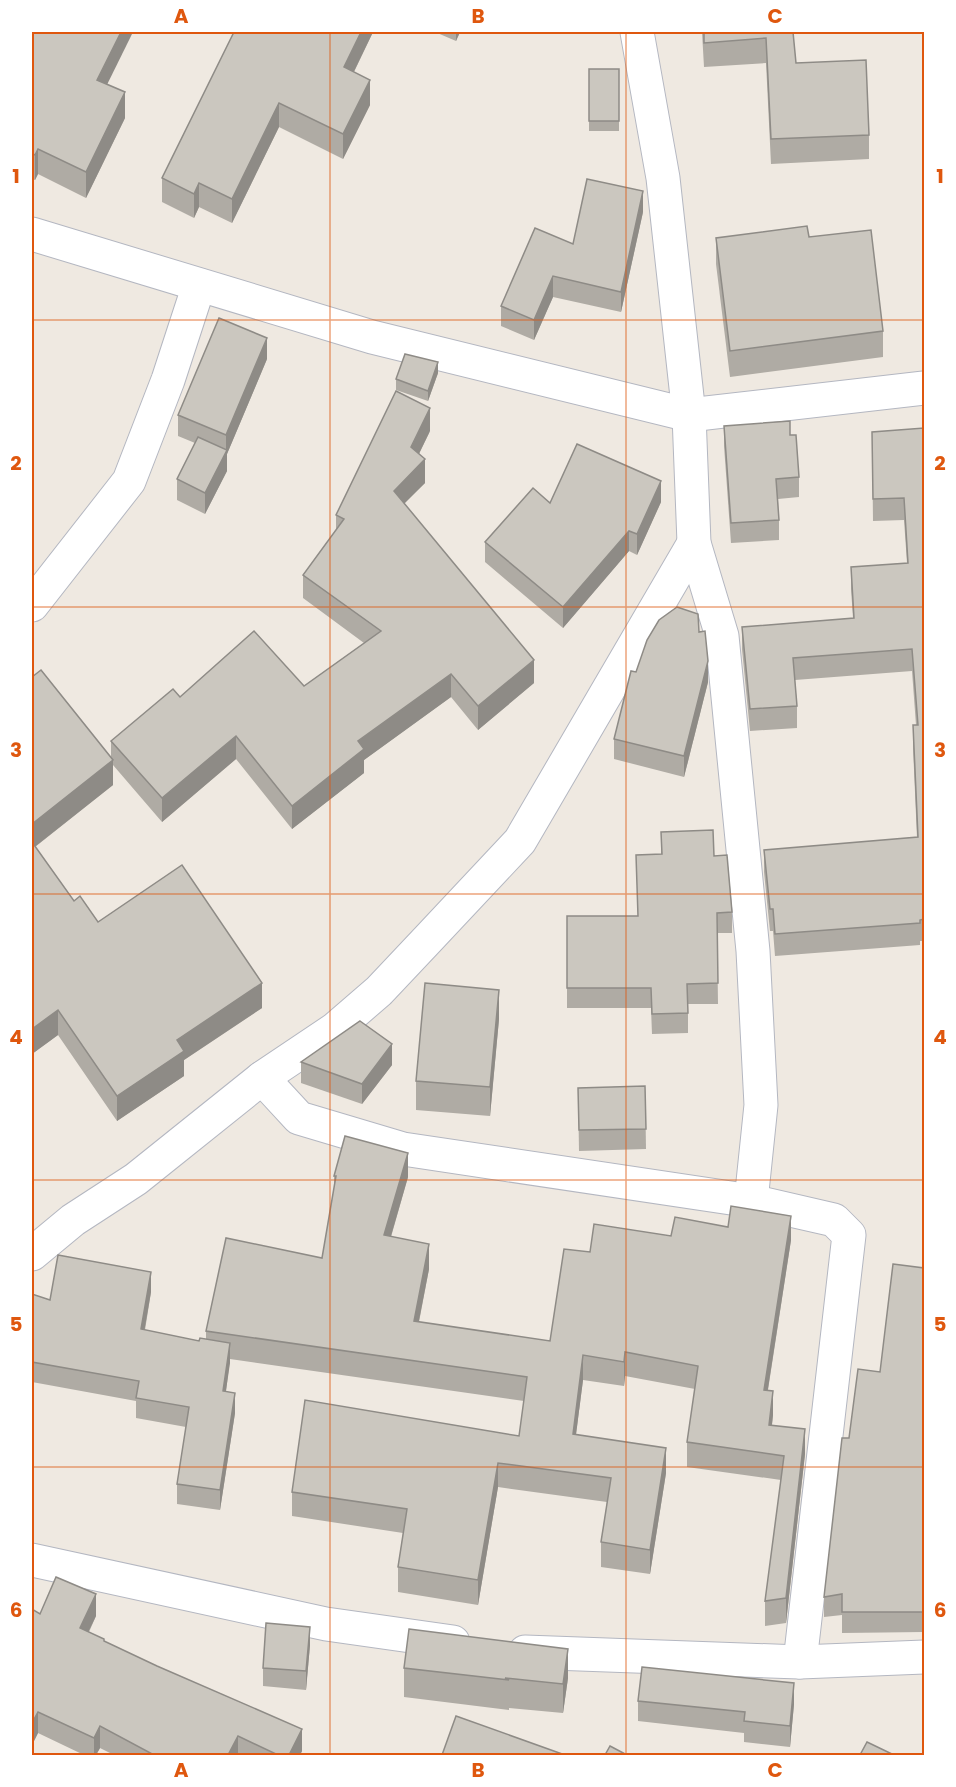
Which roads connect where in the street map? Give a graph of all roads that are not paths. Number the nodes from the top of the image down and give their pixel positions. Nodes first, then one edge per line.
1 (637, 32) edge
2 (32, 234) edge
3 (199, 285) junction
4 (924, 388) edge
5 (689, 415) junction
6 (694, 543) junction
7 (32, 605) edge
8 (262, 1078) junction
9 (752, 1201) junction
10 (32, 1254) edge
11 (32, 1560) edge
12 (924, 1657) edge
13 (800, 1662) junction

1 - 5 street
2 - 3 street
3 - 5 street
3 - 7 street
4 - 5 street
5 - 6 street
6 - 8 street
6 - 9 street
8 - 9 street
8 - 10 street
9 - 13 street
11 - 13 street
12 - 13 street

